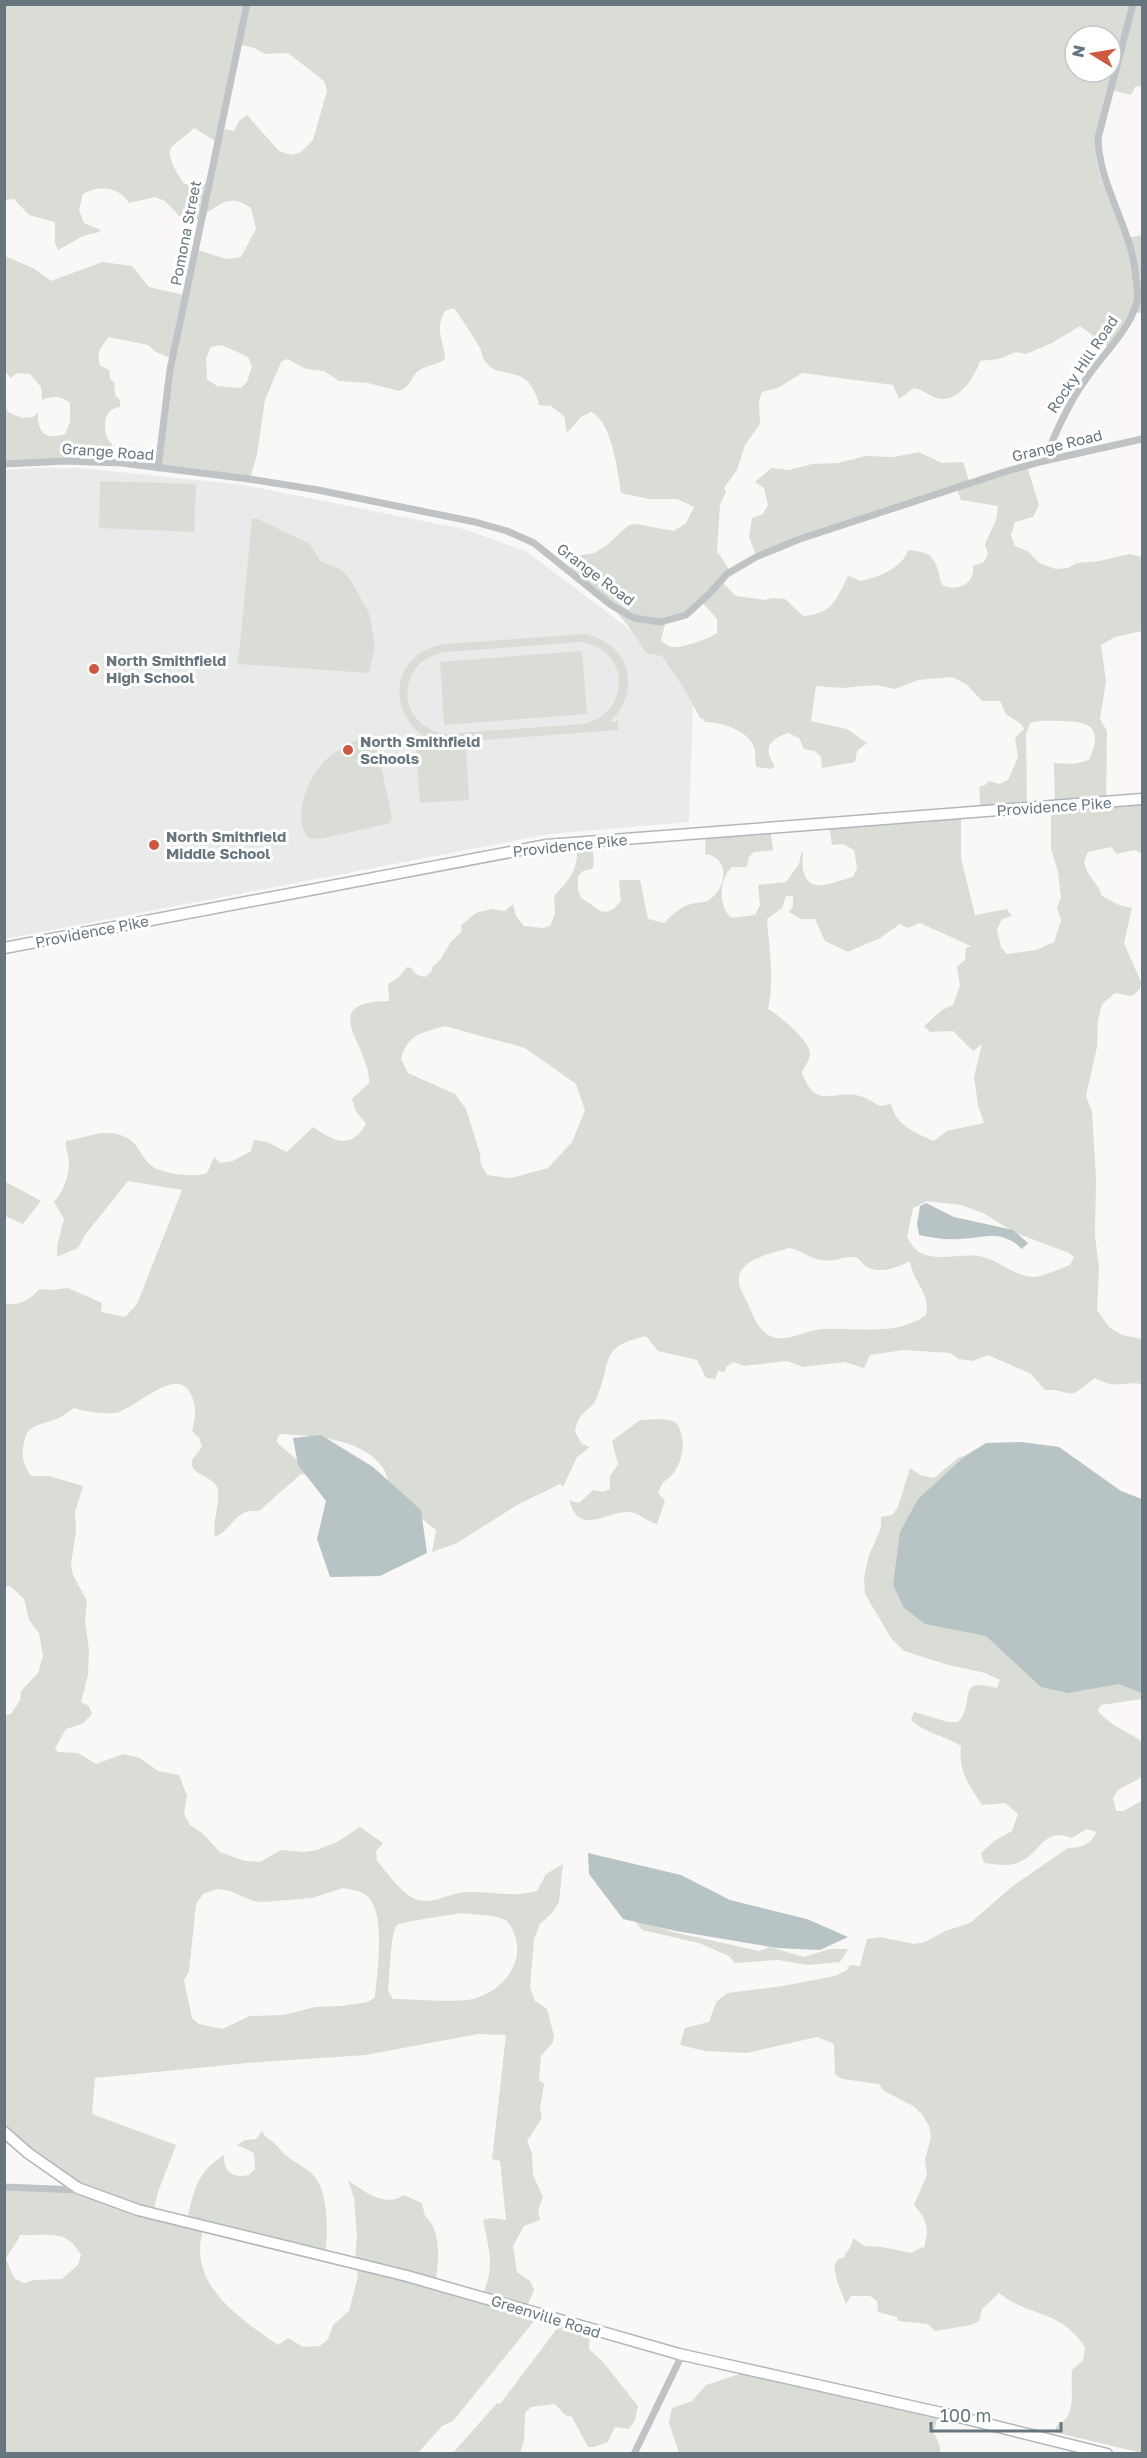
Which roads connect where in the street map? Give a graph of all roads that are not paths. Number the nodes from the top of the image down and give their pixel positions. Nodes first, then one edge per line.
1 (247, 4) edge
2 (1133, 4) edge
3 (1143, 439) edge
4 (1044, 461) junction
5 (4, 464) edge
6 (158, 468) junction
7 (1143, 800) edge
8 (4, 948) edge
9 (4, 2132) edge
10 (4, 2187) edge
11 (83, 2190) junction
12 (682, 2355) junction
13 (634, 2454) edge
14 (1107, 2454) edge

1 - 6 street, Pomona Street
2 - 4 street, Rocky Hill Road
3 - 4 street, Grange Road
4 - 6 street, Grange Road
5 - 6 street, Grange Road
7 - 8 main road, Providence Pike
9 - 11 main road, Greenville Road
10 - 11 street
11 - 12 main road, Greenville Road
12 - 13 street
12 - 14 main road, Greenville Road

